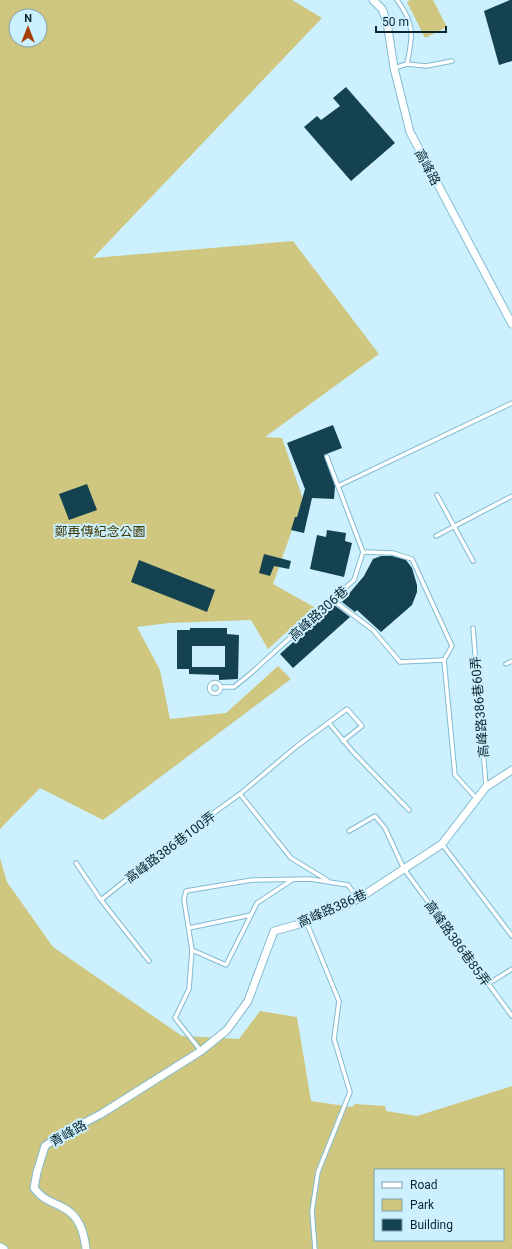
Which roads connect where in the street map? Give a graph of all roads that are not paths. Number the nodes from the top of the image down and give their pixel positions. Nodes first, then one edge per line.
1 (373, 0) edge
2 (397, 0) edge
3 (452, 61) dead end
4 (407, 64) junction
5 (394, 68) junction
6 (512, 324) edge
7 (512, 403) edge
8 (327, 456) dead end
9 (338, 486) junction
10 (437, 495) dead end
11 (512, 496) edge
12 (455, 526) junction
13 (436, 536) dead end
14 (363, 552) junction
15 (474, 561) dead end
16 (334, 600) junction
17 (473, 628) dead end
18 (444, 660) junction
19 (512, 661) edge
20 (506, 664) dead end
21 (221, 687) dead end
22 (329, 723) junction
23 (343, 740) junction
24 (512, 770) edge
25 (486, 787) junction
26 (240, 794) junction
27 (477, 799) junction
28 (409, 810) dead end
29 (349, 831) dead end
30 (442, 844) junction
31 (76, 863) dead end
32 (404, 869) junction
33 (293, 879) junction
34 (330, 882) junction
35 (358, 899) junction
36 (101, 900) junction
37 (251, 915) junction
38 (306, 921) junction
39 (189, 928) junction
40 (512, 936) edge
41 (192, 950) junction
42 (149, 961) dead end
43 (512, 969) edge
44 (488, 984) junction
45 (512, 1016) edge
46 (201, 1051) junction
47 (0, 1248) edge
48 (4, 1249) edge
49 (86, 1249) edge
50 (315, 1249) edge

1 - 5 street, 高峰路
2 - 4 lane
3 - 4 lane
4 - 5 lane
5 - 6 street, 高峰路
7 - 9 lane
8 - 9 lane
9 - 14 lane
10 - 12 lane
11 - 12 lane
12 - 13 lane
12 - 15 lane
14 - 16 lane, 高峰路306巷
14 - 18 lane
16 - 18 lane
16 - 21 lane, 高峰路306巷
17 - 25 lane, 高峰路386巷60弄
18 - 27 lane
19 - 20 lane
22 - 23 lane
22 - 23 lane, 高峰路386巷100弄
22 - 26 lane, 高峰路386巷100弄
23 - 28 lane
24 - 25 street, 高峰路386巷
25 - 27 street, 高峰路386巷
26 - 34 lane
26 - 36 lane, 高峰路386巷100弄
27 - 30 street, 高峰路386巷
29 - 32 lane, 高峰路386巷85弄
30 - 32 street, 高峰路386巷
30 - 40 lane
31 - 36 lane
32 - 35 street, 高峰路386巷
32 - 44 lane, 高峰路386巷85弄
33 - 34 lane
33 - 37 lane
33 - 39 lane
34 - 35 lane
35 - 38 street, 高峰路386巷
36 - 42 lane
37 - 39 lane
37 - 41 lane
38 - 46 street, 高峰路386巷
38 - 50 lane
39 - 41 lane
41 - 46 lane
43 - 44 lane
44 - 45 lane, 高峰路386巷85弄
46 - 49 street, 青峰路
47 - 48 street

